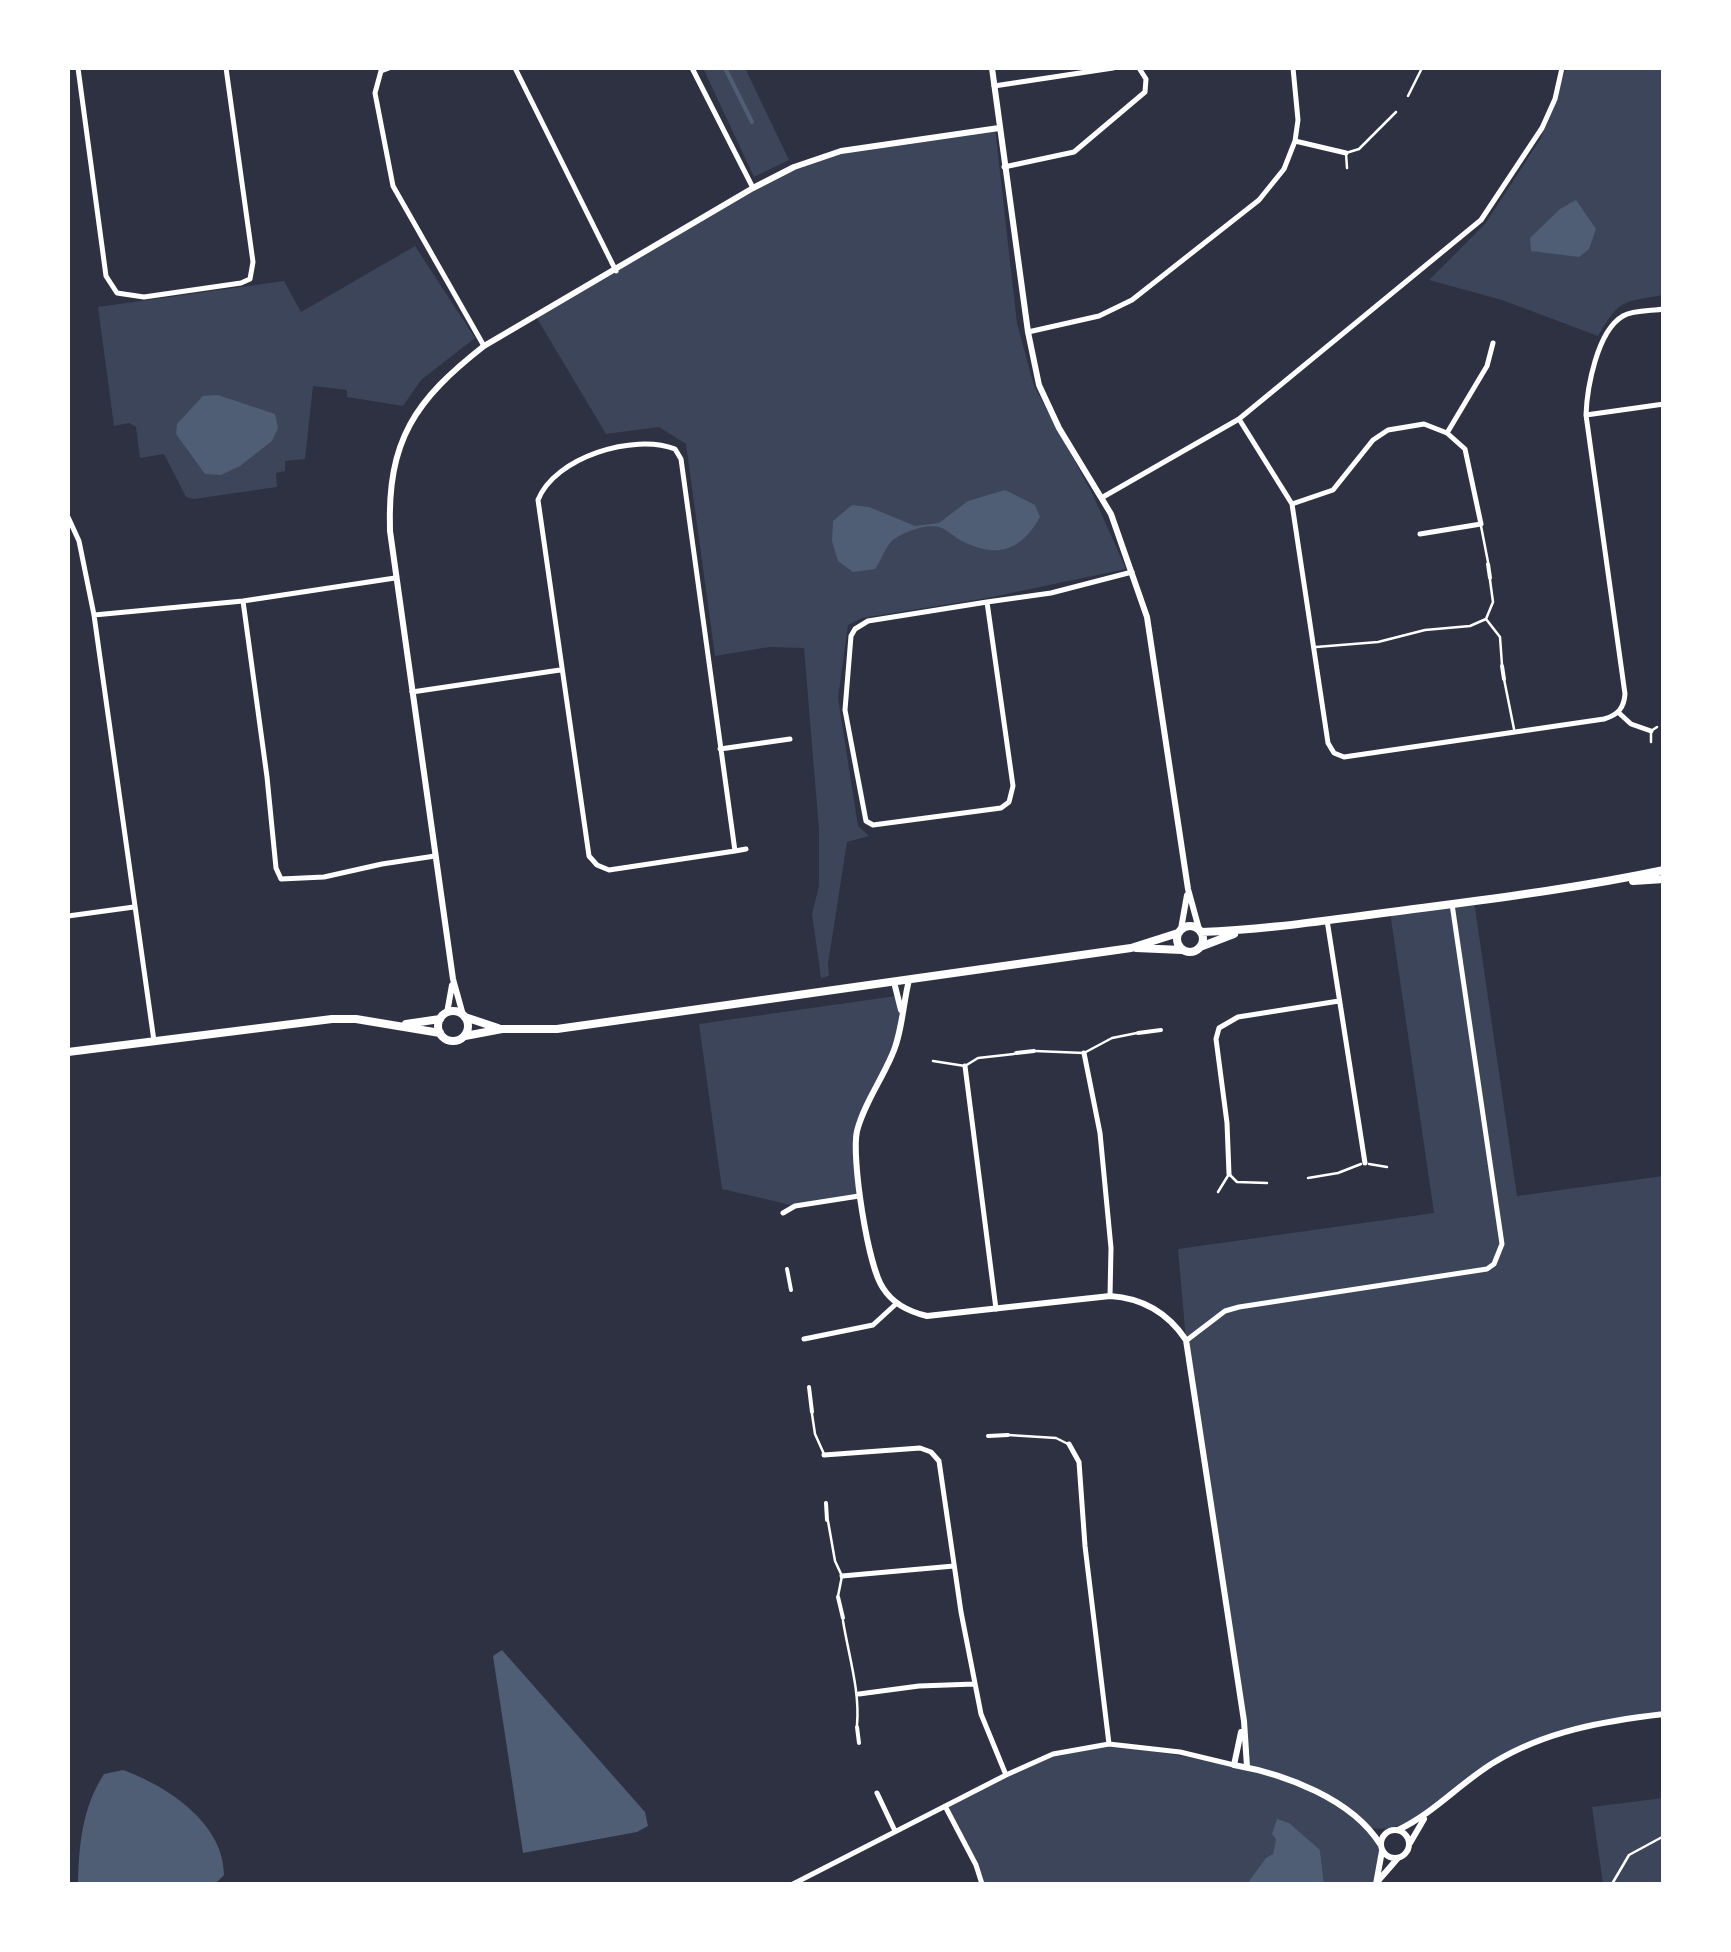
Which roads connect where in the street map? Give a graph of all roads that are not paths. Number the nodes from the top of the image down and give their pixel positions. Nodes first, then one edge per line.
1 (78, 68) edge
2 (226, 68) edge
3 (390, 68) edge
4 (515, 68) edge
5 (692, 68) edge
6 (992, 68) edge
7 (1113, 68) edge
8 (1139, 68) edge
9 (1293, 68) edge
10 (1422, 68) edge
11 (1562, 68) edge
12 (994, 86) junction
13 (1408, 96) dead end
14 (1396, 112) dead end
15 (999, 128) junction
16 (1295, 141) junction
17 (1346, 153) junction
18 (1004, 166) junction
19 (1347, 168) dead end
20 (752, 188) junction
21 (616, 271) junction
22 (1664, 309) edge
23 (1028, 332) junction
24 (1494, 343) dead end
25 (484, 346) junction
26 (1664, 404) edge
27 (1586, 415) junction
28 (1239, 420) junction
29 (1447, 434) junction
30 (1102, 498) junction
31 (1292, 504) junction
32 (68, 517) edge
33 (1481, 524) junction
34 (1420, 534) dead end
35 (1488, 564) joint
36 (1132, 572) junction
37 (396, 578) junction
38 (1490, 578) joint
39 (243, 601) junction
40 (987, 602) junction
41 (94, 616) junction
42 (1486, 619) junction
43 (1314, 647) junction
44 (1502, 666) joint
45 (560, 670) junction
46 (1504, 678) joint
47 (412, 692) junction
48 (1618, 712) junction
49 (1654, 729) joint
50 (1514, 730) junction
51 (790, 739) dead end
52 (1651, 742) dead end
53 (720, 748) junction
54 (746, 850) dead end
55 (735, 851) junction
56 (436, 856) junction
57 (1664, 870) edge
58 (1664, 879) edge
59 (1606, 882) junction
60 (1188, 889) junction
61 (1452, 904) junction
62 (134, 908) junction
63 (68, 916) edge
64 (1327, 920) junction
65 (1180, 931) junction
66 (1200, 931) junction
67 (1238, 932) junction
68 (1131, 948) junction
69 (1200, 948) junction
70 (1182, 950) junction
71 (453, 979) junction
72 (909, 980) junction
73 (894, 982) junction
74 (1339, 1001) junction
75 (901, 1011) junction
76 (443, 1016) junction
77 (464, 1016) junction
78 (396, 1025) junction
79 (502, 1029) junction
80 (1161, 1030) dead end
81 (440, 1032) junction
82 (1138, 1033) joint
83 (465, 1036) junction
84 (154, 1041) junction
85 (1034, 1051) joint
86 (68, 1052) edge
87 (1084, 1053) junction
88 (1016, 1054) joint
89 (933, 1060) dead end
90 (965, 1066) junction
91 (1364, 1162) junction
92 (1387, 1166) dead end
93 (1229, 1174) junction
94 (1308, 1178) dead end
95 (1267, 1184) dead end
96 (1218, 1192) dead end
97 (862, 1196) junction
98 (783, 1213) dead end
99 (787, 1269) dead end
100 (791, 1290) dead end
101 (1110, 1296) junction
102 (897, 1303) junction
103 (996, 1309) junction
104 (804, 1338) dead end
105 (1186, 1340) junction
106 (809, 1386) dead end
107 (812, 1412) joint
108 (1008, 1435) joint
109 (988, 1436) dead end
110 (1069, 1444) joint
111 (824, 1456) joint
112 (826, 1503) dead end
113 (827, 1520) joint
114 (954, 1566) junction
115 (842, 1576) junction
116 (838, 1597) joint
117 (842, 1618) joint
118 (975, 1684) junction
119 (860, 1694) junction
120 (1664, 1714) edge
121 (1244, 1721) junction
122 (858, 1727) joint
123 (859, 1743) dead end
124 (1109, 1744) junction
125 (1234, 1765) junction
126 (1247, 1767) junction
127 (1006, 1775) junction
128 (877, 1793) dead end
129 (944, 1806) junction
130 (1424, 1818) junction
131 (1370, 1828) junction
132 (1398, 1830) junction
133 (895, 1831) junction
134 (1388, 1831) junction
135 (1409, 1846) junction
136 (1381, 1848) junction
137 (1398, 1858) junction
138 (1377, 1883) edge
139 (793, 1884) edge
140 (982, 1884) edge

1 - 2 street
3 - 25 street
4 - 21 street
5 - 20 street
6 - 12 street
7 - 12 street
8 - 18 street
9 - 16 street
10 - 13 lane
11 - 28 street
12 - 15 street
14 - 17 lane
15 - 18 street
15 - 20 street
16 - 17 street
16 - 23 street
17 - 19 lane
18 - 23 street
20 - 21 street
21 - 25 street
22 - 27 street
23 - 30 street
24 - 29 street
25 - 37 street
26 - 27 street
27 - 48 street
28 - 30 street
28 - 31 street
29 - 31 street
29 - 33 street
30 - 36 street
31 - 43 street
32 - 41 street
33 - 34 street
33 - 35 lane
35 - 38 street
36 - 40 street
36 - 60 street
37 - 39 street
37 - 47 street
38 - 42 lane
39 - 41 street
39 - 56 street
40 - 40 street
41 - 62 street
42 - 43 lane
42 - 44 lane
43 - 50 street
44 - 46 street
45 - 47 street
45 - 53 street
45 - 55 street
46 - 50 lane
47 - 56 street
48 - 49 street
48 - 50 street
49 - 52 lane
51 - 53 street
53 - 55 street
54 - 55 street
56 - 71 street
57 - 59 main road
58 - 59 main road
59 - 61 main road
60 - 65 street
60 - 66 street
61 - 64 main road
61 - 105 street
62 - 63 street
62 - 84 street
64 - 67 main road
64 - 74 street
65 - 66 main road
65 - 68 main road
65 - 70 main road
66 - 67 main road
66 - 69 main road
67 - 69 main road
68 - 70 main road
68 - 72 main road
69 - 70 main road
71 - 76 street
71 - 77 street
72 - 73 main road
72 - 75 street
73 - 75 street
73 - 79 main road
74 - 91 street
74 - 93 street
75 - 97 street
76 - 77 main road
76 - 78 main road
76 - 81 main road
77 - 79 main road
77 - 83 main road
78 - 81 main road
78 - 84 main road
79 - 83 main road
80 - 82 street
81 - 83 main road
82 - 87 lane
84 - 86 main road
85 - 87 lane
85 - 88 street
87 - 101 street
88 - 90 lane
89 - 90 lane
90 - 103 street
91 - 92 lane
91 - 94 lane
93 - 95 lane
93 - 96 lane
97 - 98 street
97 - 102 street
99 - 100 street
101 - 103 street
101 - 105 street
102 - 103 street
102 - 104 street
105 - 121 street
106 - 107 street
107 - 111 lane
108 - 109 street
108 - 110 lane
110 - 124 street
111 - 114 street
112 - 113 street
113 - 115 lane
114 - 115 street
114 - 118 street
115 - 116 lane
116 - 117 street
117 - 119 lane
118 - 119 street
118 - 127 street
119 - 122 lane
120 - 130 street
121 - 125 street
121 - 126 street
122 - 123 street
124 - 125 street
124 - 127 street
125 - 126 street
126 - 131 street
127 - 129 street
128 - 133 street
129 - 133 street
129 - 140 street
130 - 132 street
130 - 135 street
131 - 134 street
131 - 136 street
132 - 134 street
132 - 135 street
133 - 139 street
134 - 136 street
135 - 137 street
136 - 137 street
136 - 138 street
137 - 138 street

